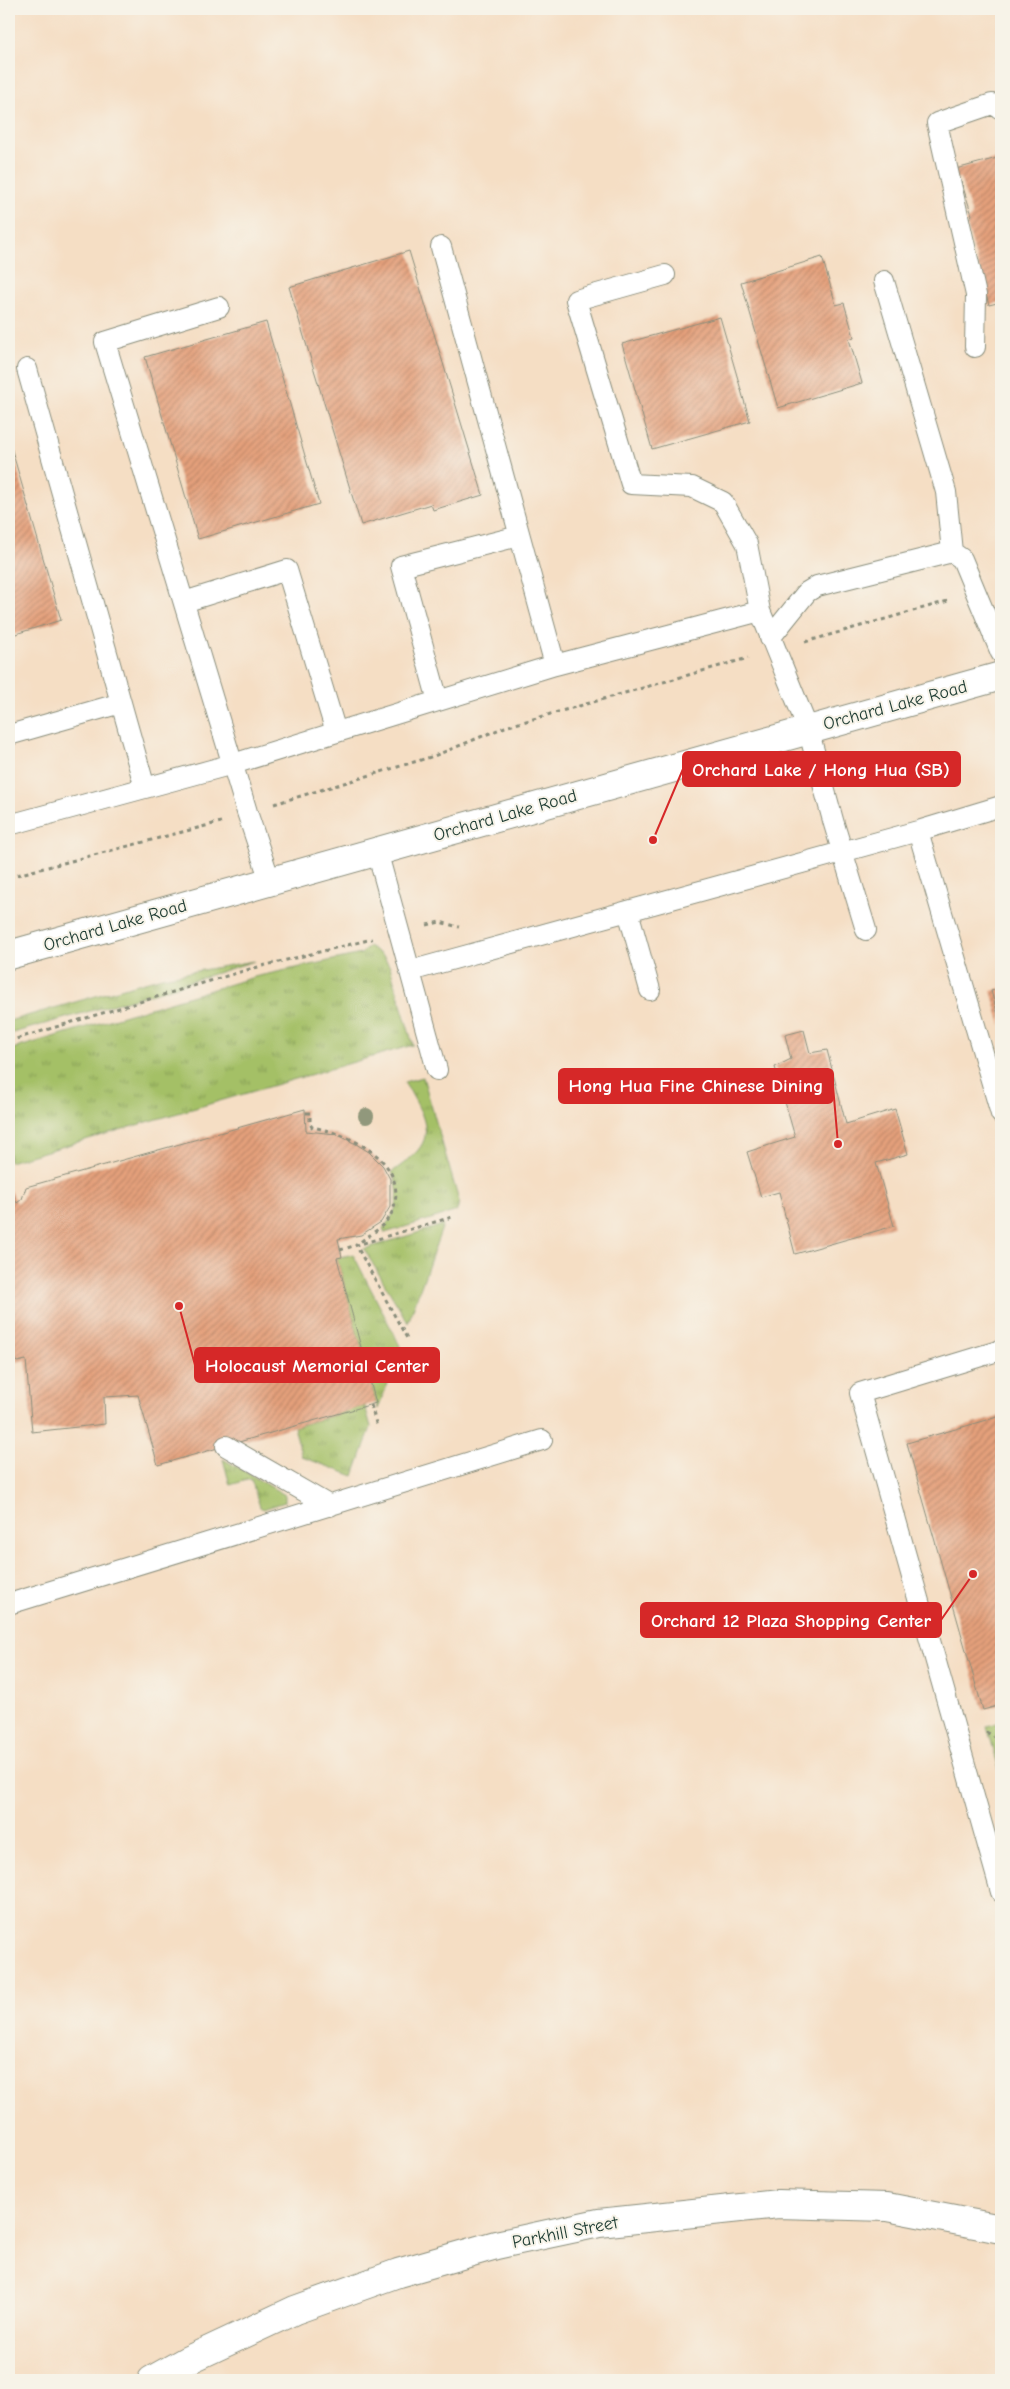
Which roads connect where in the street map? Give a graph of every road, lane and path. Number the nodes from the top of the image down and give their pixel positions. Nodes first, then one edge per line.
1 (1001, 109) edge
2 (441, 247) dead end
3 (665, 275) dead end
4 (884, 281) dead end
5 (219, 307) dead end
6 (975, 347) dead end
7 (26, 369) dead end
8 (519, 536) junction
9 (952, 552) junction
10 (978, 593) junction
11 (184, 602) junction
12 (760, 611) junction
13 (772, 644) junction
14 (1001, 654) edge
15 (555, 665) junction
16 (1001, 676) edge
17 (438, 701) junction
18 (121, 703) junction
19 (808, 729) junction
20 (336, 732) junction
21 (9, 735) edge
22 (233, 764) junction
23 (145, 788) junction
24 (1001, 806) edge
25 (247, 812) junction
26 (9, 825) edge
27 (918, 831) junction
28 (377, 851) junction
29 (843, 852) junction
30 (9, 877) edge
31 (270, 881) junction
32 (628, 911) junction
33 (464, 928) dead end
34 (866, 930) dead end
35 (399, 933) junction
36 (9, 955) edge
37 (410, 971) junction
38 (650, 990) dead end
39 (9, 1041) edge
40 (438, 1070) dead end
41 (306, 1113) dead end
42 (1001, 1114) edge
43 (452, 1217) dead end
44 (356, 1245) junction
45 (340, 1250) dead end
46 (408, 1340) dead end
47 (1001, 1350) edge
48 (371, 1405) dead end
49 (377, 1427) dead end
50 (542, 1440) dead end
51 (226, 1446) dead end
52 (330, 1506) junction
53 (9, 1604) edge
54 (985, 1731) dead end
55 (1001, 1740) edge
56 (1001, 1892) edge
57 (1001, 2229) edge
58 (152, 2380) edge

1 - 6 lane
2 - 8 lane
3 - 12 lane
4 - 9 lane
5 - 11 lane
7 - 18 lane
8 - 15 lane
8 - 17 lane
9 - 10 lane
9 - 13 lane
10 - 13 path
10 - 14 lane
11 - 20 lane
11 - 22 lane
12 - 13 lane
12 - 15 lane
13 - 19 lane
13 - 25 path
15 - 17 lane
16 - 19 main road, Orchard Lake Road
17 - 20 lane
18 - 21 lane
18 - 23 lane
19 - 28 main road, Orchard Lake Road
19 - 29 lane
20 - 22 lane
22 - 23 lane
22 - 25 lane
23 - 26 lane
24 - 27 lane
25 - 30 path
25 - 31 lane
27 - 29 lane
27 - 42 lane
28 - 31 main road, Orchard Lake Road
28 - 35 lane
29 - 32 lane
29 - 34 lane
31 - 36 main road, Orchard Lake Road
32 - 37 lane
32 - 38 lane
33 - 35 path
35 - 37 lane
35 - 39 path
37 - 40 lane
41 - 44 path
43 - 44 path
44 - 45 path
44 - 46 path
47 - 56 lane
48 - 49 path
50 - 52 lane
51 - 52 lane
52 - 53 lane
54 - 55 path
57 - 58 main road, Parkhill Street

